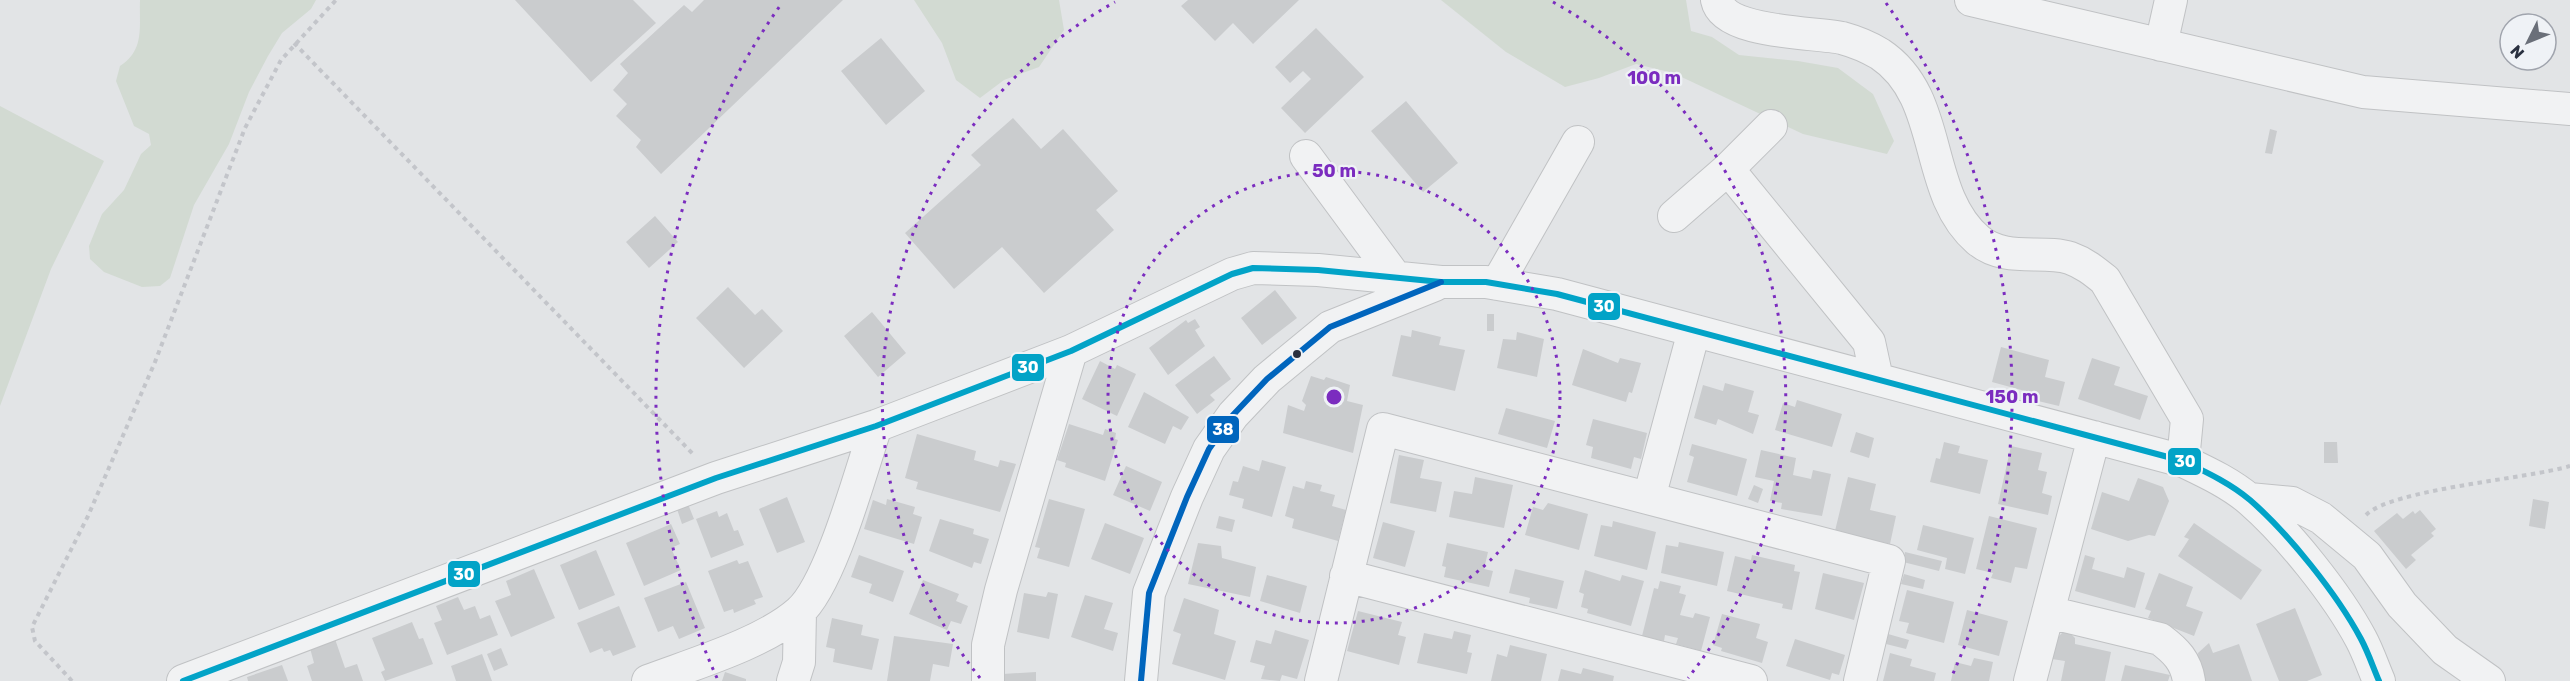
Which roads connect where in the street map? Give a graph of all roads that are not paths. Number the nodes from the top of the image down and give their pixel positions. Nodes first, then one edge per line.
1 (1718, 0) edge
2 (1971, 0) edge
3 (2171, 0) edge
4 (2161, 45) junction
5 (2570, 110) edge
6 (1771, 126) dead end
7 (1578, 142) dead end
8 (1306, 156) dead end
9 (1728, 169) junction
10 (1674, 216) dead end
11 (1396, 278) junction
12 (1441, 282) junction
13 (1497, 284) junction
14 (1694, 331) junction
15 (1071, 351) junction
16 (1877, 379) junction
17 (876, 426) junction
18 (2094, 437) junction
19 (2183, 461) junction
20 (1649, 498) junction
21 (2249, 499) junction
22 (1346, 576) junction
23 (800, 612) junction
24 (2048, 612) junction
25 (183, 681) edge
26 (648, 681) edge
27 (793, 681) edge
28 (988, 681) edge
29 (1141, 681) edge
30 (1321, 681) edge
31 (1751, 681) edge
32 (1860, 681) edge
33 (2030, 681) edge
34 (2189, 681) edge
35 (2379, 681) edge
36 (2488, 681) edge

1 - 19 street
2 - 4 street
3 - 4 street
4 - 5 street
6 - 9 street
7 - 13 street
8 - 11 street
9 - 10 street
9 - 16 street
11 - 12 street
11 - 15 street
12 - 13 street
12 - 29 street
13 - 14 street
14 - 16 street
14 - 20 street
15 - 17 street
15 - 28 street
16 - 18 street
17 - 23 street
17 - 25 street
18 - 19 street
18 - 24 street
19 - 21 street
20 - 22 street
20 - 32 street
21 - 35 street
21 - 36 street
22 - 30 street
22 - 31 street
23 - 26 street
23 - 27 street
24 - 33 street
24 - 34 street

